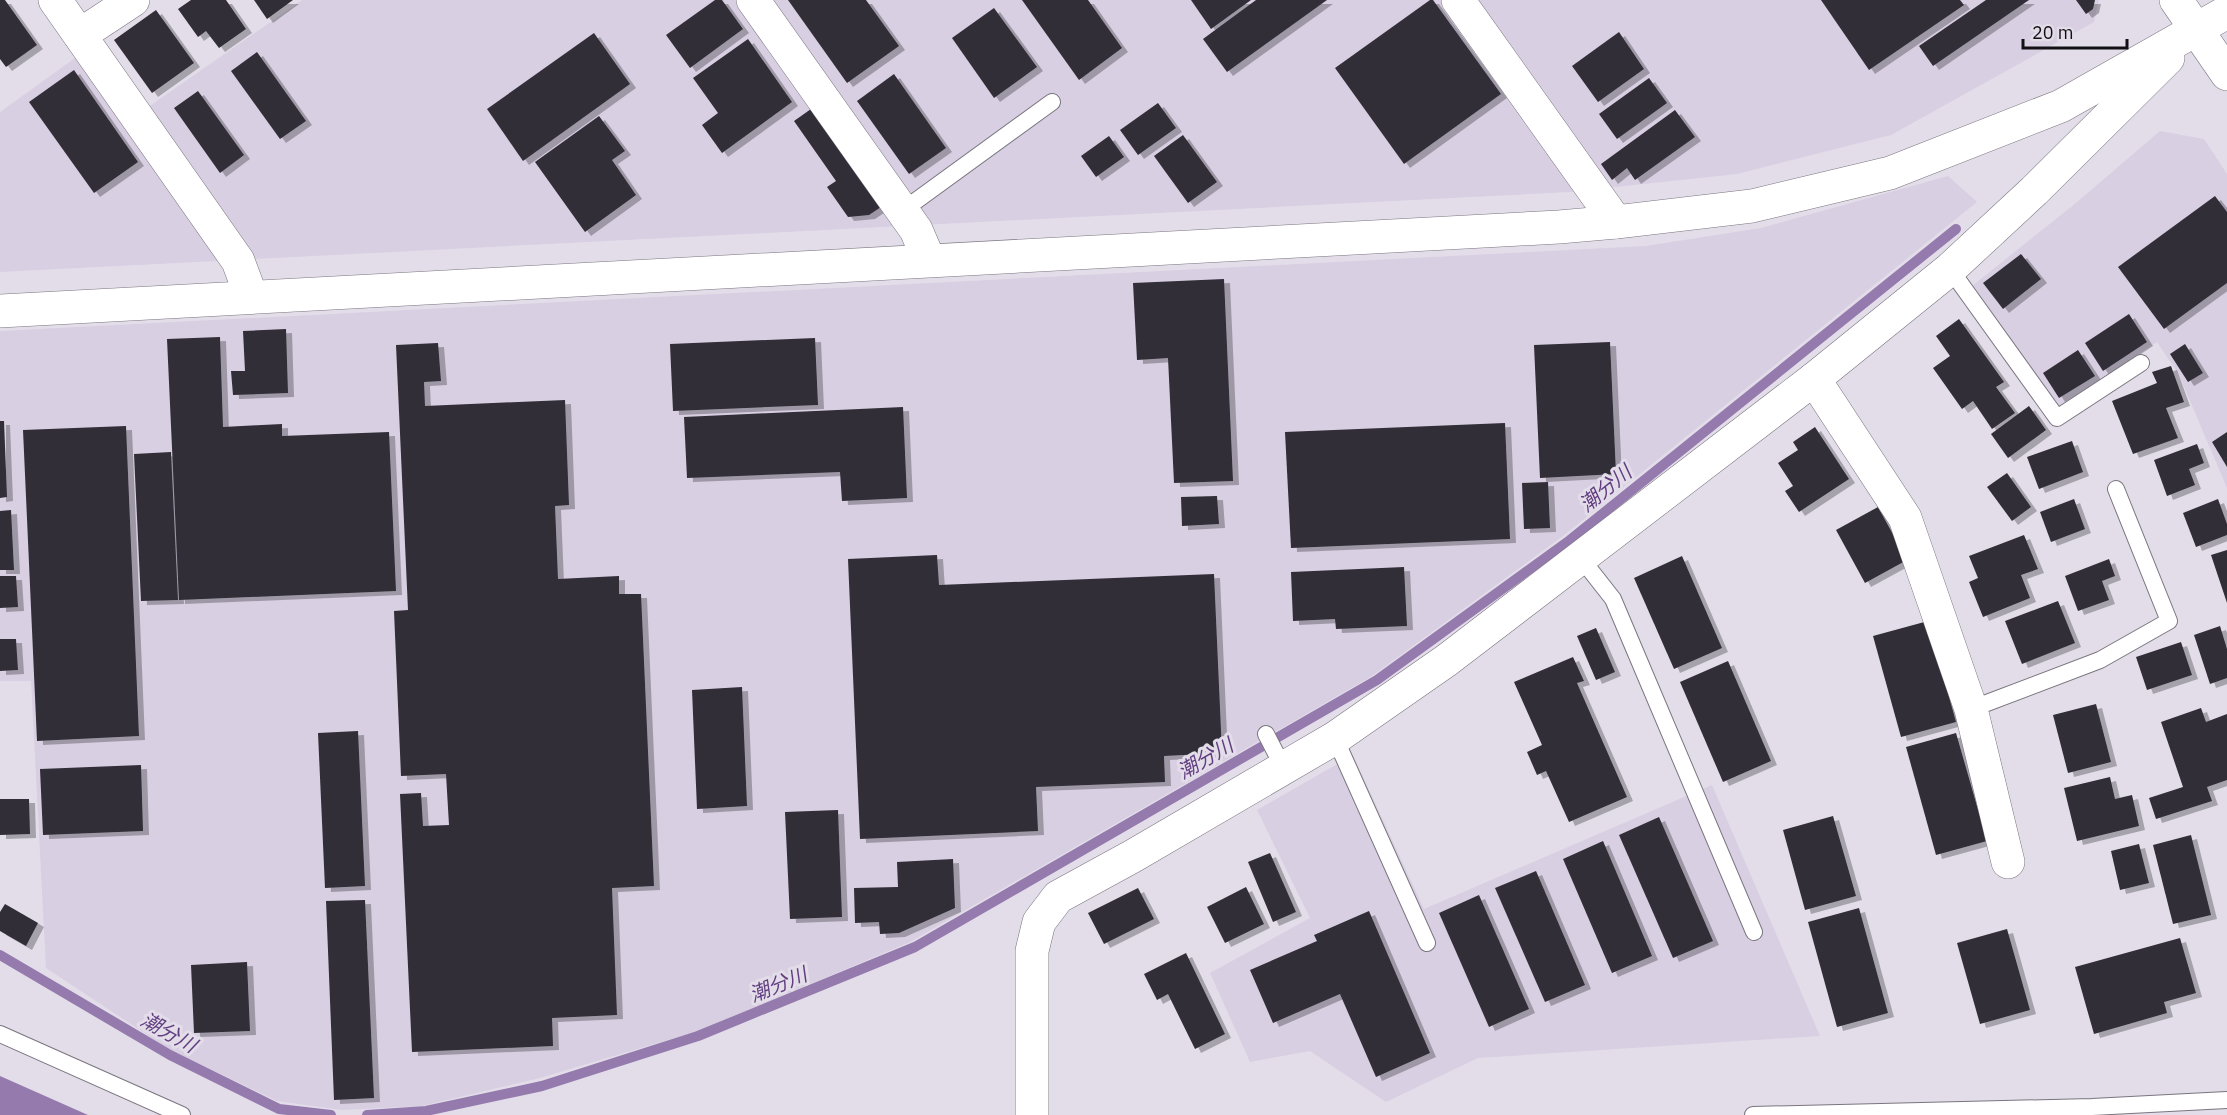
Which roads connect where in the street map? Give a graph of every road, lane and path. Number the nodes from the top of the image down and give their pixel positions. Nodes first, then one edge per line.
1 (55, 0) edge
2 (132, 0) edge
3 (753, 0) edge
4 (1458, 0) edge
5 (2176, 0) edge
6 (2227, 12) edge
7 (2197, 30) junction
8 (80, 36) junction
9 (2227, 74) edge
10 (1052, 102) dead end
11 (902, 211) junction
12 (1616, 222) junction
13 (928, 260) junction
14 (1950, 269) junction
15 (251, 296) junction
16 (0, 311) edge
17 (2141, 363) dead end
18 (1814, 379) junction
19 (2116, 489) dead end
20 (1580, 557) junction
21 (1971, 709) junction
22 (1335, 738) junction
23 (2008, 862) dead end
24 (1754, 932) dead end
25 (1427, 943) dead end
26 (0, 1034) edge
27 (2227, 1100) edge
28 (182, 1115) edge
29 (1032, 1115) edge
30 (1753, 1115) edge

1 - 8 main road
2 - 8 main road
3 - 11 main road
4 - 12 main road
5 - 7 main road
6 - 7 main road
7 - 9 main road
7 - 12 main road
7 - 14 main road
8 - 15 main road
10 - 11 lane
11 - 13 main road
12 - 13 main road
13 - 15 main road
14 - 17 lane
14 - 18 main road
15 - 16 main road
18 - 20 main road
18 - 21 main road
19 - 21 lane
20 - 22 main road
20 - 24 lane
21 - 23 main road
22 - 25 lane
22 - 29 main road
26 - 28 lane
27 - 30 lane

